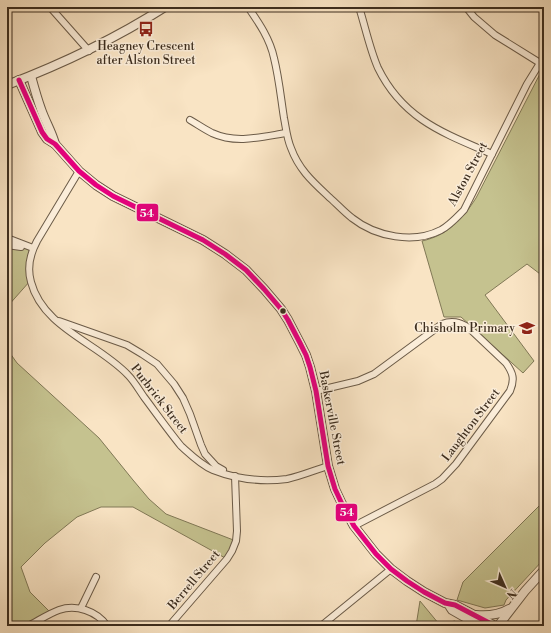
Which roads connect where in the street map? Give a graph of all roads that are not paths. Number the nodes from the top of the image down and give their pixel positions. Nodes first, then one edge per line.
1 (50, 7) edge
2 (165, 7) edge
3 (248, 7) edge
4 (358, 7) edge
5 (466, 7) edge
6 (89, 51) junction
7 (542, 61) edge
8 (31, 76) junction
9 (19, 80) junction
10 (7, 85) edge
11 (190, 120) dead end
12 (286, 133) junction
13 (55, 144) junction
14 (492, 154) junction
15 (79, 171) junction
16 (7, 238) edge
17 (7, 245) edge
18 (30, 247) junction
19 (54, 318) junction
20 (316, 391) junction
21 (328, 466) junction
22 (232, 475) junction
23 (354, 526) junction
24 (391, 569) junction
25 (544, 570) edge
26 (96, 577) dead end
27 (81, 608) junction
28 (511, 609) junction
29 (472, 620) edge
30 (28, 626) edge
31 (107, 626) edge
32 (169, 626) edge
33 (321, 626) edge
34 (480, 626) edge
35 (495, 626) edge
36 (498, 626) edge

1 - 6 street
2 - 6 street
3 - 12 street, Alston Street
4 - 14 street
5 - 7 street
6 - 8 street
7 - 14 street, Alston Street
8 - 9 street
8 - 13 street, Baskerville Street
9 - 10 street
9 - 13 street, Baskerville Street
11 - 12 street
12 - 14 street, Alston Street
13 - 15 street, Baskerville Street
15 - 18 street, Purbrick Street
15 - 20 street, Baskerville Street
16 - 18 street
17 - 18 street
18 - 19 street, Purbrick Street
19 - 22 street, Purbrick Street
19 - 22 street, Purbrick Street
20 - 21 street, Baskerville Street
20 - 23 street, Laughton Street
21 - 22 street, Purbrick Street
21 - 23 street, Baskerville Street
22 - 32 street, Berrell Street
23 - 24 street, Baskerville Street
24 - 29 street, Baskerville Street
24 - 33 street
25 - 28 street
26 - 27 street
27 - 30 street
27 - 31 street
28 - 29 street
28 - 36 street
29 - 34 street, Baskerville Street
29 - 35 street, Baskerville Street

